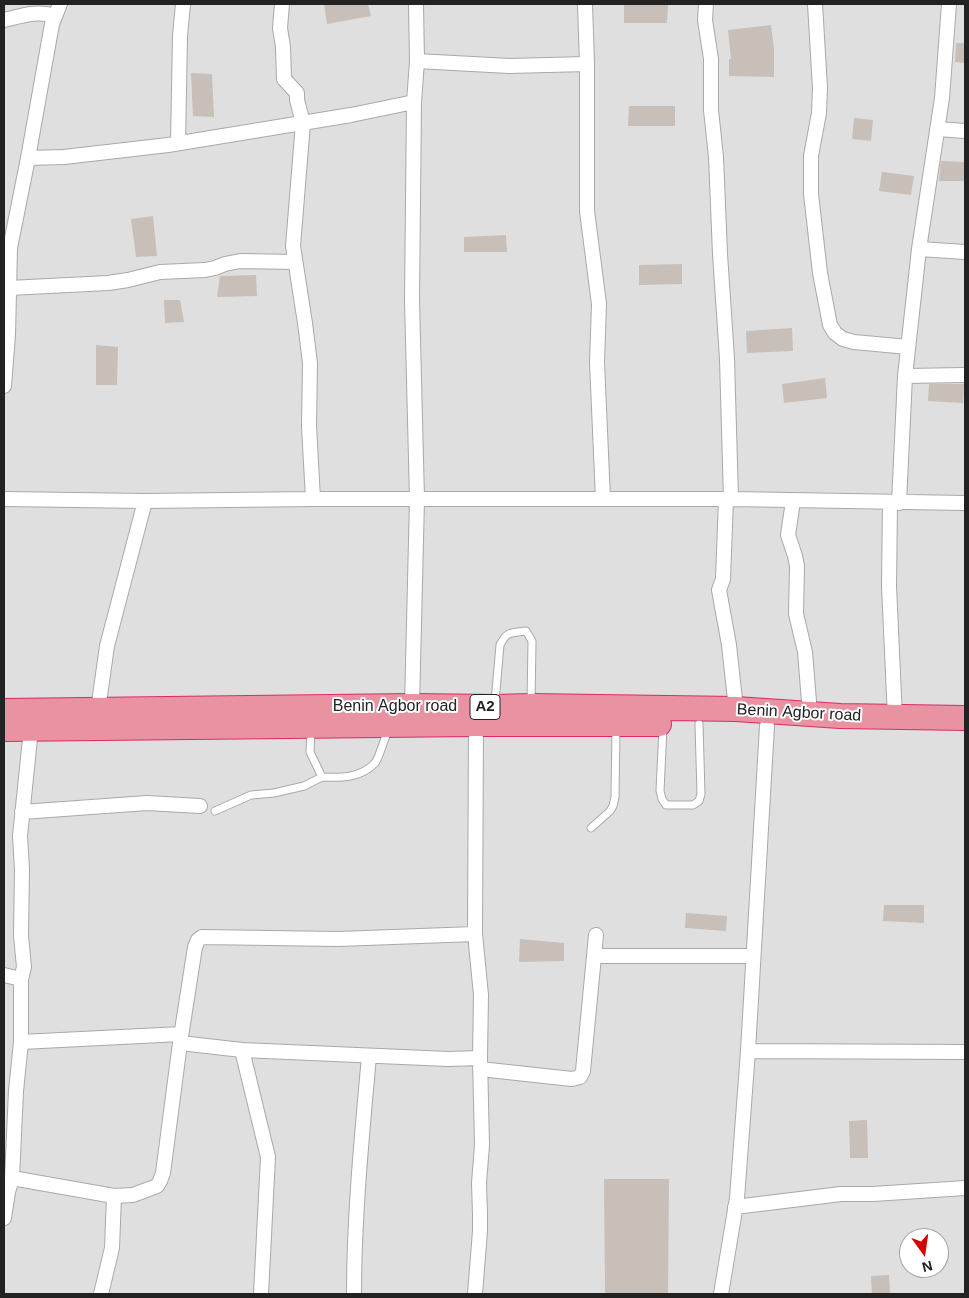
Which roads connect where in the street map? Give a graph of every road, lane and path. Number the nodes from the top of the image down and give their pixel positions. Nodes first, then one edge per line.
1 (183, 4) edge
2 (282, 4) edge
3 (416, 4) edge
4 (585, 4) edge
5 (706, 4) edge
6 (815, 4) edge
7 (949, 4) edge
8 (58, 10) edge
9 (4, 20) edge
10 (417, 61) junction
11 (587, 64) junction
12 (414, 102) junction
13 (303, 123) junction
14 (937, 129) junction
15 (965, 131) edge
16 (178, 143) junction
17 (28, 158) junction
18 (919, 249) junction
19 (965, 252) edge
20 (295, 262) junction
21 (9, 288) junction
22 (908, 347) junction
23 (965, 375) edge
24 (905, 376) junction
25 (4, 386) edge
26 (4, 499) edge
27 (313, 499) junction
28 (417, 499) junction
29 (603, 499) junction
30 (728, 499) junction
31 (793, 500) junction
32 (146, 501) junction
33 (894, 503) junction
34 (965, 503) edge
35 (412, 706) junction
36 (530, 706) junction
37 (495, 707) junction
38 (736, 709) junction
39 (98, 710) junction
40 (4, 711) edge
41 (810, 714) junction
42 (896, 718) junction
43 (965, 718) edge
44 (29, 720) junction
45 (476, 724) junction
46 (616, 724) junction
47 (664, 724) junction
48 (699, 724) junction
49 (390, 725) junction
50 (311, 726) junction
51 (766, 726) junction
52 (4, 729) edge
53 (965, 730) edge
54 (322, 777) junction
55 (200, 806) dead end
56 (215, 811) dead end
57 (22, 812) junction
58 (591, 828) dead end
59 (475, 934) junction
60 (596, 935) dead end
61 (594, 956) junction
62 (753, 956) junction
63 (4, 975) edge
64 (21, 979) junction
65 (180, 1039) junction
66 (20, 1042) junction
67 (242, 1050) junction
68 (748, 1050) junction
69 (965, 1052) edge
70 (369, 1056) junction
71 (480, 1064) junction
72 (10, 1090) edge
73 (12, 1178) junction
74 (965, 1188) edge
75 (114, 1196) junction
76 (735, 1207) junction
77 (4, 1218) edge
78 (101, 1294) edge
79 (261, 1294) edge
80 (354, 1294) edge
81 (475, 1294) edge
82 (721, 1294) edge

1 - 16 street
2 - 13 street
3 - 10 street
4 - 11 street
5 - 30 street
6 - 22 street
7 - 14 street
8 - 9 street
8 - 17 street
10 - 11 street
10 - 12 street
11 - 29 street
12 - 13 street
12 - 28 street
13 - 16 street
13 - 20 street
14 - 15 street
14 - 18 street
16 - 17 street
17 - 21 street
18 - 19 street
18 - 22 street
20 - 21 street
20 - 27 street
21 - 25 street
22 - 24 street
23 - 24 street
24 - 33 street
26 - 32 street
27 - 28 street
27 - 32 street
28 - 29 street
28 - 35 street
29 - 30 street
30 - 31 street
30 - 38 street
31 - 33 street
31 - 41 street
32 - 39 street
33 - 34 street
33 - 42 street
35 - 37 highway, Benin Agbor road / A2
35 - 39 highway, Benin Agbor road / A2
36 - 37 highway, Benin Agbor road / A2
36 - 37 lane
36 - 38 highway, Benin Agbor road / A2
38 - 41 highway, Benin Agbor road / A2
39 - 44 highway, Benin Agbor road / A2
40 - 44 highway, Benin Agbor road / A2
41 - 42 highway, Benin Agbor road / A2
42 - 43 highway, Benin Agbor road / A2
44 - 50 highway, Benin Agbor road / A2
44 - 52 highway, Benin Agbor road / A2
44 - 57 street
45 - 46 highway, Benin Agbor road / A2
45 - 49 highway, Benin Agbor road / A2
45 - 59 street
46 - 47 highway, Benin Agbor road / A2
46 - 58 lane
47 - 48 highway, Benin Agbor road / A2
47 - 48 lane
48 - 51 highway, Benin Agbor road / A2
49 - 50 highway, Benin Agbor road / A2
49 - 54 lane
50 - 54 lane
51 - 53 highway, Benin Agbor road / A2
51 - 62 street
54 - 56 lane
55 - 57 street
57 - 64 street
59 - 65 street
59 - 71 street
60 - 61 street
61 - 62 street
61 - 71 street
62 - 68 street
63 - 64 street
64 - 66 street
65 - 66 street
65 - 67 street
65 - 75 street
66 - 72 street
67 - 70 street
67 - 79 street
68 - 69 street
68 - 76 street
70 - 71 street
70 - 80 street
71 - 81 street
72 - 73 street
73 - 75 street
73 - 77 street
74 - 76 street
75 - 78 street
76 - 82 street

